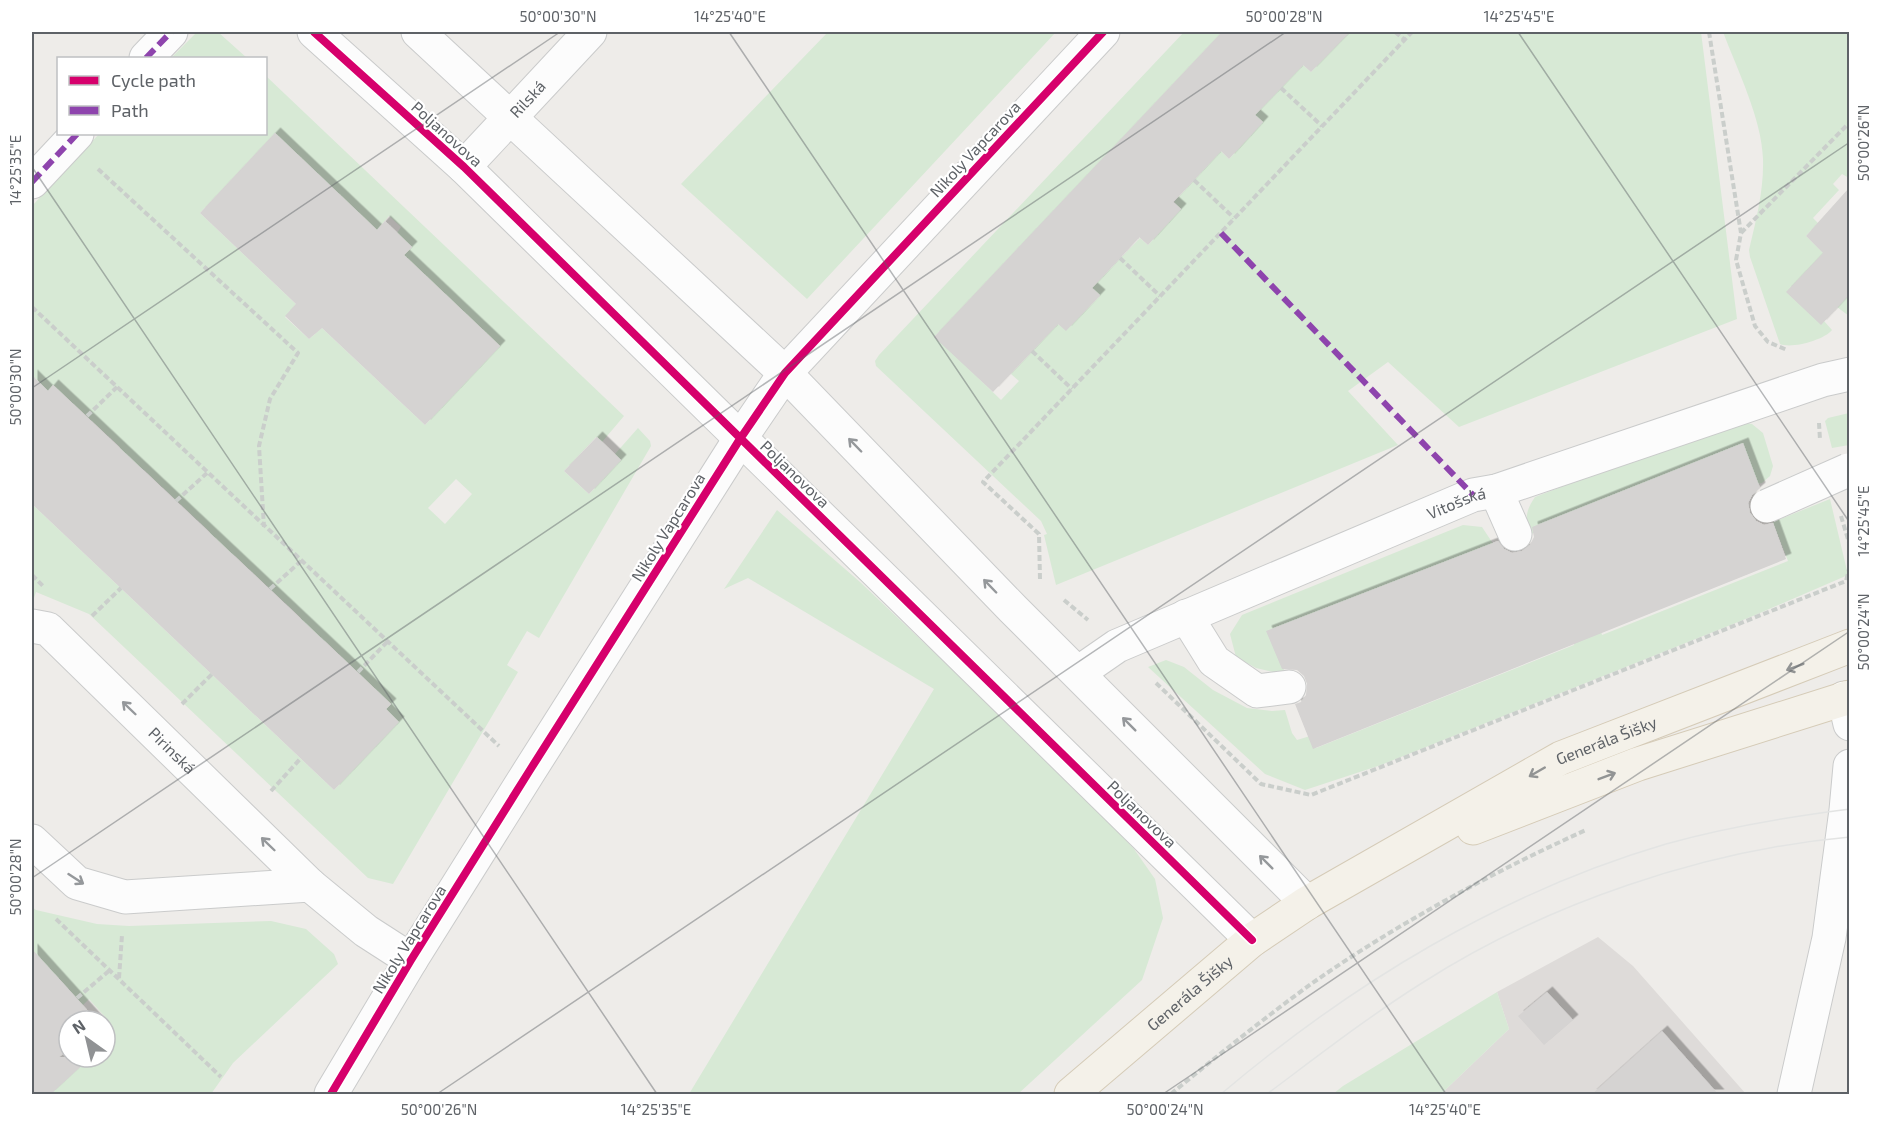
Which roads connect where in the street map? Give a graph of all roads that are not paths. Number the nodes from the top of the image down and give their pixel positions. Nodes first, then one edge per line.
1 (171, 32) edge
2 (314, 32) edge
3 (418, 32) edge
4 (590, 32) edge
5 (1104, 32) edge
6 (147, 57) edge
7 (511, 116) junction
8 (73, 138) edge
9 (464, 167) junction
10 (32, 182) edge
11 (785, 373) junction
12 (1850, 374) edge
13 (741, 439) junction
14 (1849, 470) edge
15 (1496, 491) junction
16 (1767, 506) dead end
17 (1515, 534) dead end
18 (1186, 616) junction
19 (32, 626) edge
20 (1850, 646) edge
21 (1078, 673) junction
22 (1289, 687) dead end
23 (1848, 706) edge
24 (1850, 766) edge
25 (32, 842) edge
26 (1377, 865) junction
27 (310, 885) junction
28 (1307, 903) junction
29 (1252, 940) junction
30 (411, 960) junction
31 (331, 1095) edge
32 (1071, 1095) edge
33 (1794, 1095) edge

1 - 6 street
2 - 9 street, Poljanovova
3 - 7 street
4 - 7 street, Rilská
5 - 11 street, Nikoly Vapcarova
7 - 9 street, Rilská
7 - 11 street
8 - 10 street
9 - 13 street, Poljanovova
11 - 13 street, Nikoly Vapcarova
21 -> 11 street
12 - 15 street, Vitošská
13 - 29 street, Poljanovova
13 - 30 street, Nikoly Vapcarova
14 - 16 street, bridge
15 - 17 street
15 - 18 street, Vitošská
18 - 21 street, Vitošská
18 - 22 street
27 -> 19 street, Pirinská
20 -> 26 main road, Generála Šišky
28 -> 21 street
26 -> 23 main road, Generála Šišky
24 - 33 street
25 -> 27 street
26 - 28 main road, Generála Šišky
27 - 30 street, Pirinská
28 - 29 main road, Generála Šišky
29 - 32 main road, Generála Šišky
30 - 31 street, Nikoly Vapcarova

